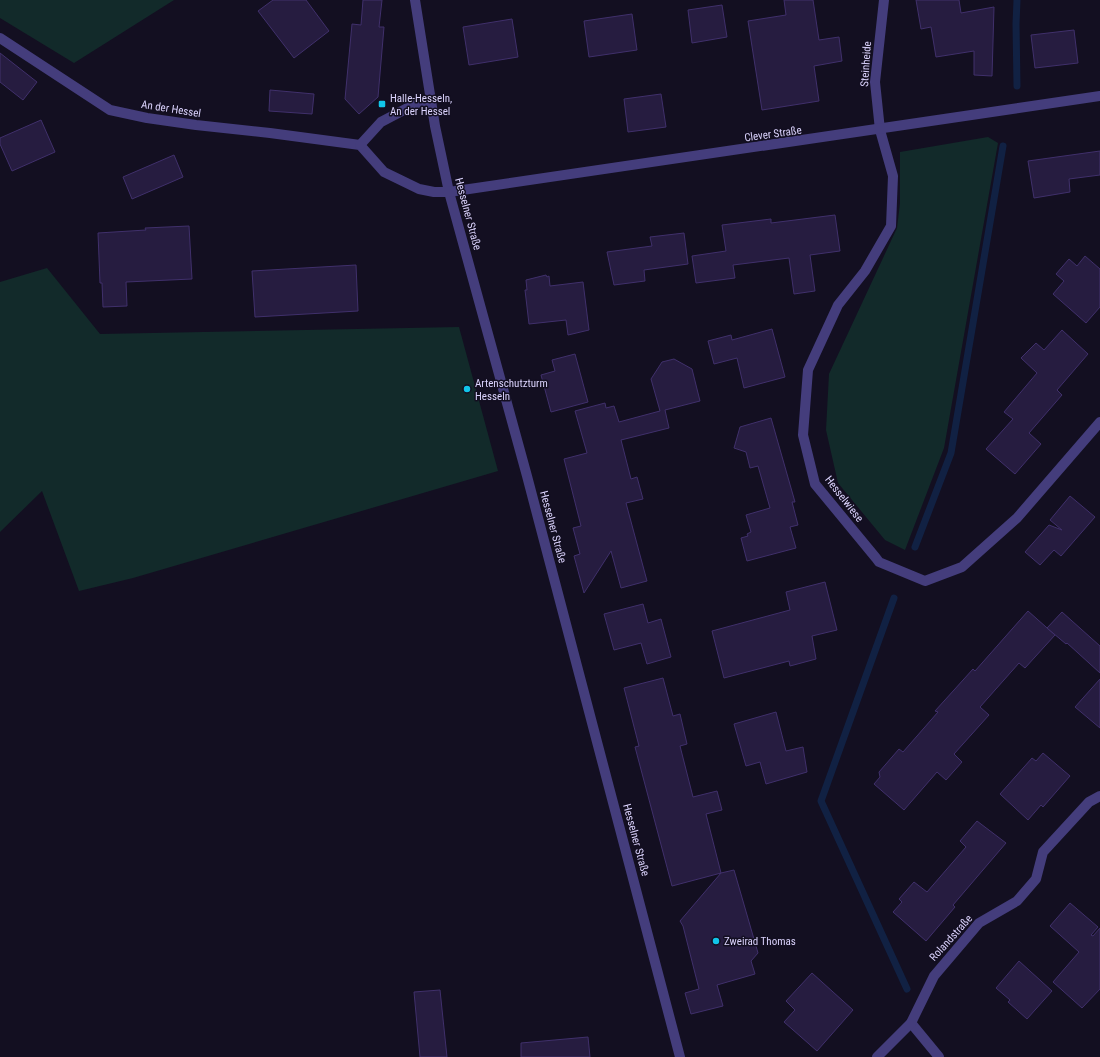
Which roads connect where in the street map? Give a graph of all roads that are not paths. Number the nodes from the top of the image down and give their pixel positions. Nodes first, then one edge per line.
1 (416, 0) edge
2 (884, 0) edge
3 (0, 38) edge
4 (1100, 96) edge
5 (431, 100) junction
6 (880, 130) junction
7 (360, 145) junction
8 (449, 192) junction
9 (1100, 422) edge
10 (1100, 796) edge
11 (911, 1023) junction
12 (680, 1057) edge
13 (877, 1057) edge
14 (939, 1057) edge

1 - 5 street, Hesselner Straße
2 - 6 street, Steinheide
3 - 7 street, An der Hessel
4 - 6 street, Clever Straße
5 - 7 street
5 - 8 street, Hesselner Straße
6 - 8 street, Clever Straße
6 - 9 street, Hesselwiese
7 - 8 street
8 - 12 street, Hesselner Straße
10 - 11 street, Rolandstraße
11 - 13 street, Rolandstraße
11 - 14 street

